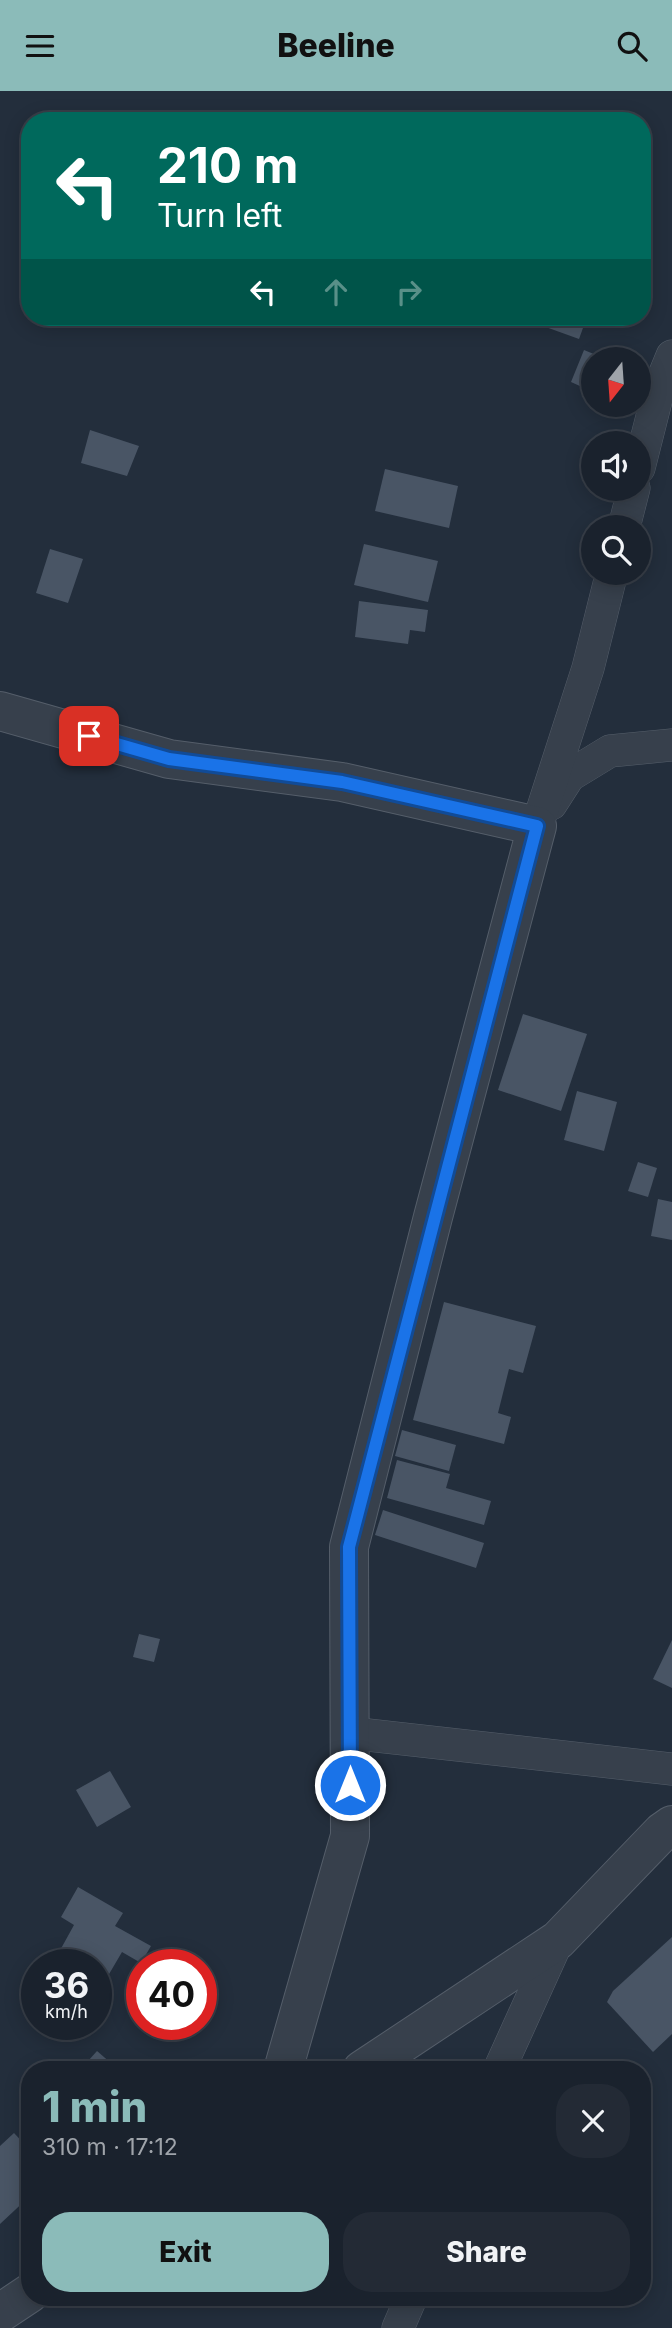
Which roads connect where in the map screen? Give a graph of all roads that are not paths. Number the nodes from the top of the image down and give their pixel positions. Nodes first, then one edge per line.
1 (672, 356) edge
2 (648, 431) edge
3 (609, 585) edge
4 (0, 711) edge
5 (672, 745) edge
6 (537, 826) junction
7 (350, 1733) junction
8 (672, 1769) edge
9 (672, 1825) edge
10 (558, 1940) junction
11 (286, 2061) edge
12 (376, 2061) edge
13 (503, 2061) edge
14 (21, 2299) edge
15 (408, 2306) edge
16 (0, 2313) edge
17 (398, 2328) edge

1 - 2 street
3 - 6 street
4 - 6 street
5 - 6 street
6 - 7 street
7 - 8 street
7 - 11 street
9 - 10 street
10 - 12 street
10 - 13 street
14 - 16 street
15 - 17 street

